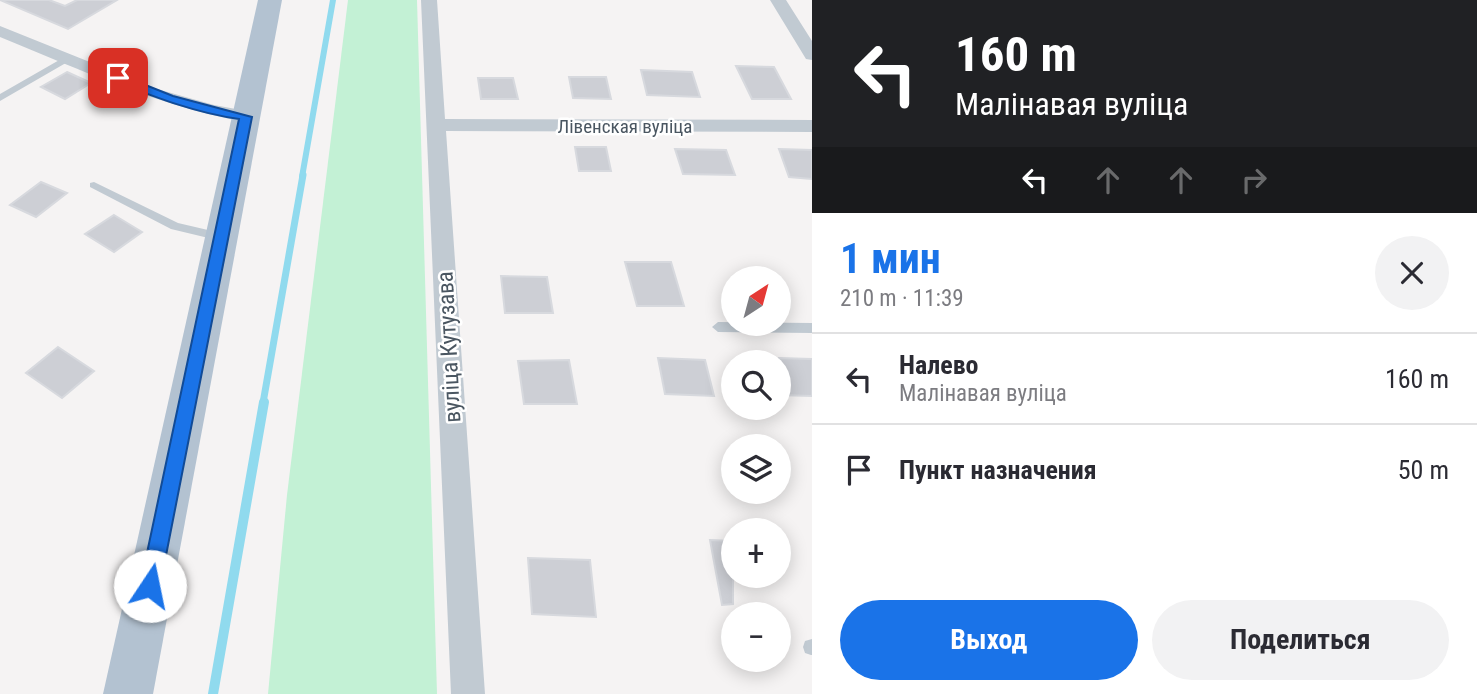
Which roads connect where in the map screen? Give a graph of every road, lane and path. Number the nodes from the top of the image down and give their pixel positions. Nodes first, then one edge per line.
1 (270, 0) edge
2 (429, 0) edge
3 (778, 0) edge
4 (0, 31) edge
5 (812, 55) edge
6 (68, 58) junction
7 (0, 98) edge
8 (246, 117) junction
9 (437, 125) junction
10 (812, 126) edge
11 (94, 185) dead end
12 (221, 237) junction
13 (718, 327) dead end
14 (812, 328) edge
15 (128, 694) edge
16 (468, 694) edge

1 - 8 main road
2 - 9 street, вуліца Кутузава
3 - 5 street
4 - 6 street
6 - 7 lane
6 - 8 street
8 - 12 main road
9 - 10 street, Лівенская вуліца
9 - 16 street, вуліца Кутузава
11 - 12 lane
12 - 15 main road
13 - 14 lane

